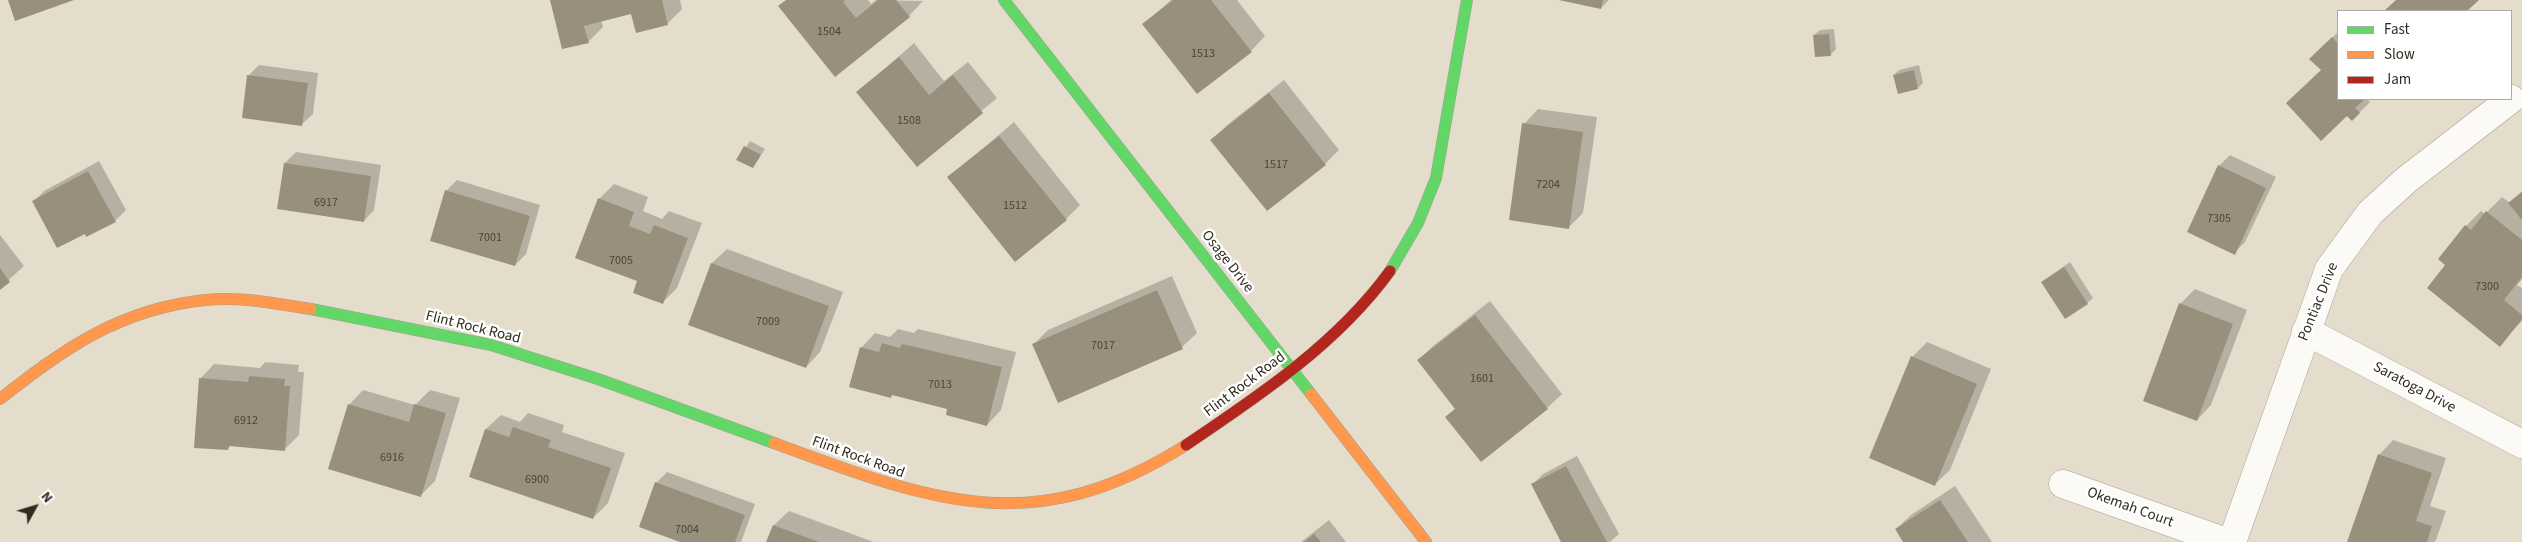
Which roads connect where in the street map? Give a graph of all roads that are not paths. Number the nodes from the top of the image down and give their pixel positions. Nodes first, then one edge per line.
1 (1004, 0) edge
2 (1467, 0) edge
3 (2522, 90) edge
4 (2512, 98) edge
5 (2510, 100) edge
6 (2306, 331) junction
7 (1291, 368) junction
8 (0, 399) edge
9 (2522, 444) edge
10 (2063, 484) dead end
11 (1426, 542) edge
12 (2226, 542) edge
13 (2232, 542) edge

1 - 7 street, Osage Drive
2 - 7 street, Flint Rock Road
3 - 4 street, Pontiac Drive
5 - 6 street, Pontiac Drive
6 - 9 street, Saratoga Drive
6 - 13 street, Pontiac Drive
7 - 8 street, Flint Rock Road
7 - 11 street, Osage Drive
10 - 12 street, Okemah Court

